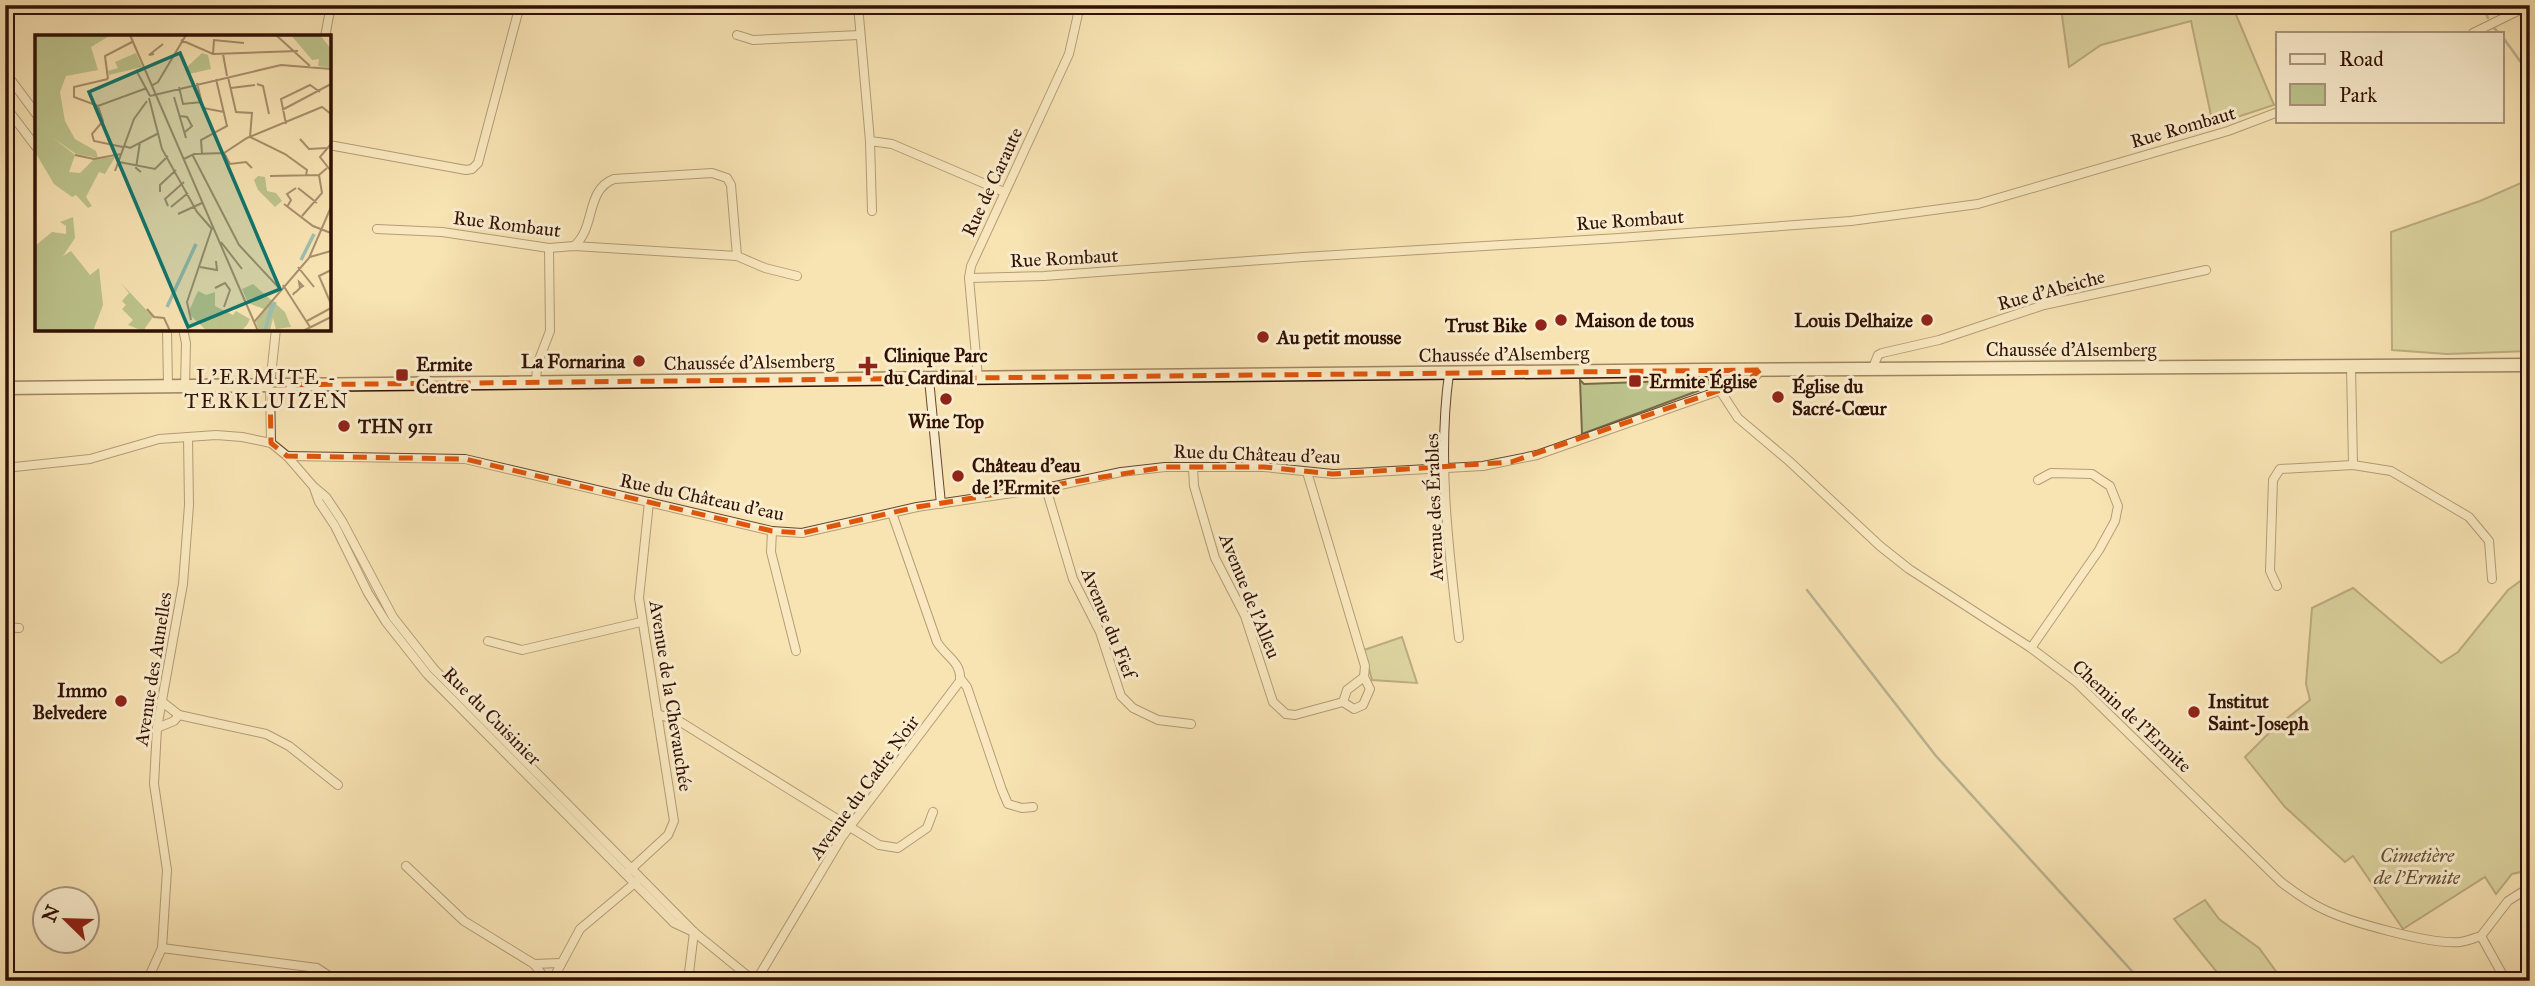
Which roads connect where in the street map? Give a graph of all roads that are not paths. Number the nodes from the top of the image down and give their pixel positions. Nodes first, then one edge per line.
1 (331, 5) edge
2 (520, 5) edge
3 (858, 5) edge
4 (1080, 5) edge
5 (2530, 5) edge
6 (2475, 32) edge
7 (325, 35) edge
8 (737, 35) dead end
9 (859, 35) junction
10 (5, 72) edge
11 (5, 106) edge
12 (35, 112) edge
13 (2276, 113) edge
14 (870, 141) junction
15 (35, 145) edge
16 (331, 145) edge
17 (1004, 192) junction
18 (872, 211) dead end
19 (377, 229) dead end
20 (574, 246) junction
21 (549, 247) junction
22 (737, 256) junction
23 (2206, 270) dead end
24 (797, 276) dead end
25 (970, 278) junction
26 (167, 331) edge
27 (183, 331) edge
28 (276, 331) edge
29 (1907, 347) junction
30 (2530, 365) edge
31 (2351, 366) junction
32 (1760, 370) junction
33 (1872, 370) junction
34 (1901, 370) junction
35 (1449, 374) junction
36 (978, 378) junction
37 (929, 379) junction
38 (536, 383) junction
39 (270, 385) junction
40 (168, 387) junction
41 (186, 387) junction
42 (5, 388) edge
43 (1719, 389) junction
44 (188, 437) junction
45 (271, 443) junction
46 (287, 457) junction
47 (2353, 465) junction
48 (5, 468) edge
49 (1192, 468) junction
50 (1446, 469) junction
51 (1307, 472) junction
52 (2038, 480) dead end
53 (1046, 488) junction
54 (649, 502) junction
55 (941, 503) junction
56 (892, 513) junction
57 (772, 531) junction
58 (2491, 579) dead end
59 (2277, 586) dead end
60 (641, 622) junction
61 (5, 627) edge
62 (19, 628) dead end
63 (1459, 638) dead end
64 (488, 641) dead end
65 (2031, 648) junction
66 (796, 651) dead end
67 (1364, 677) junction
68 (959, 683) junction
69 (161, 701) junction
70 (1343, 702) junction
71 (179, 715) junction
72 (657, 715) junction
73 (1191, 724) dead end
74 (157, 728) junction
75 (338, 785) dead end
76 (1033, 807) dead end
77 (933, 812) dead end
78 (850, 825) junction
79 (406, 866) dead end
80 (629, 871) junction
81 (638, 880) junction
82 (2530, 887) edge
83 (694, 932) junction
84 (2482, 936) junction
85 (162, 948) junction
86 (560, 963) junction
87 (534, 964) junction
88 (147, 981) edge
89 (337, 981) edge
90 (549, 981) edge
91 (688, 981) edge
92 (755, 981) edge
93 (2506, 981) edge

1 - 7 street
2 - 16 street
3 - 9 street
4 - 17 street, Rue de Caraute
5 - 6 street
8 - 9 street
9 - 14 street
10 - 12 street
11 - 15 street
13 - 25 street, Rue Rombaut
14 - 17 street
14 - 18 street
17 - 25 street, Rue de Caraute
19 - 21 street, Rue Rombaut
20 - 21 street, Rue Rombaut
20 - 22 street, Rue Rombaut
20 - 22 street
21 - 38 street
22 - 24 street, Rue Rombaut
23 - 29 street, Rue d'Abeiche
25 - 36 street, Rue de Caraute
26 - 40 street
27 - 41 street
28 - 39 street
29 - 33 street, Rue d'Abeiche
29 - 34 street
30 - 31 main road, Chaussée d'Alsemberg
31 - 34 main road, Chaussée d'Alsemberg
31 - 47 street
32 - 33 main road, Chaussée d'Alsemberg
32 - 35 main road, Chaussée d'Alsemberg
32 - 43 street, Rue du Château d'eau
33 - 34 main road, Chaussée d'Alsemberg
35 - 36 main road, Chaussée d'Alsemberg
35 - 50 street, Avenue des Érables
36 - 37 main road, Chaussée d'Alsemberg
37 - 38 main road, Chaussée d'Alsemberg
37 - 55 street
38 - 39 main road, Chaussée d'Alsemberg
39 - 41 main road, Chaussée d'Alsemberg
39 - 45 street
40 - 41 main road, Chaussée d'Alsemberg
40 - 42 main road, Chaussée d'Alsemberg
43 - 50 street, Rue du Château d'eau
43 - 65 street, Chemin de l'Ermite
44 - 45 street
44 - 48 street
44 - 69 street, Avenue des Aunelles
45 - 46 street, Rue du Cuisinier
46 - 54 street, Rue du Château d'eau
46 - 80 street, Rue du Cuisinier
47 - 58 street
47 - 59 street
49 - 51 street, Rue du Château d'eau
49 - 53 street, Rue du Château d'eau
49 - 70 street, Avenue de l'Alleu
50 - 51 street, Rue du Château d'eau
50 - 63 street, Avenue des Érables
51 - 67 street, Avenue de l'Alleu
52 - 65 street
53 - 55 street, Rue du Château d'eau
53 - 73 street, Avenue du Fief
54 - 57 street, Rue du Château d'eau
54 - 60 street, Avenue de la Chevauchée
55 - 56 street, Rue du Château d'eau
56 - 57 street, Rue du Château d'eau
56 - 68 street
57 - 66 street
60 - 64 street
60 - 72 street, Avenue de la Chevauchée
61 - 62 street
65 - 84 street, Chemin de l'Ermite
67 - 70 street
67 - 70 street, Avenue de l'Alleu
68 - 76 street
68 - 78 street, Avenue du Cadre Noir
69 - 71 street
69 - 74 street, Avenue des Aunelles
71 - 74 street
71 - 75 street
72 - 78 street
72 - 80 street, Avenue de la Chevauchée
74 - 85 street, Avenue des Aunelles
77 - 78 street
78 - 92 street, Avenue du Cadre Noir
79 - 87 street
80 - 81 street, Rue du Cuisinier
81 - 83 street, Rue du Cuisinier
81 - 86 street
82 - 84 street
83 - 91 street
83 - 92 street, Rue du Cuisinier
84 - 93 street
85 - 88 street
85 - 89 street
86 - 87 street
86 - 90 street
87 - 90 street

